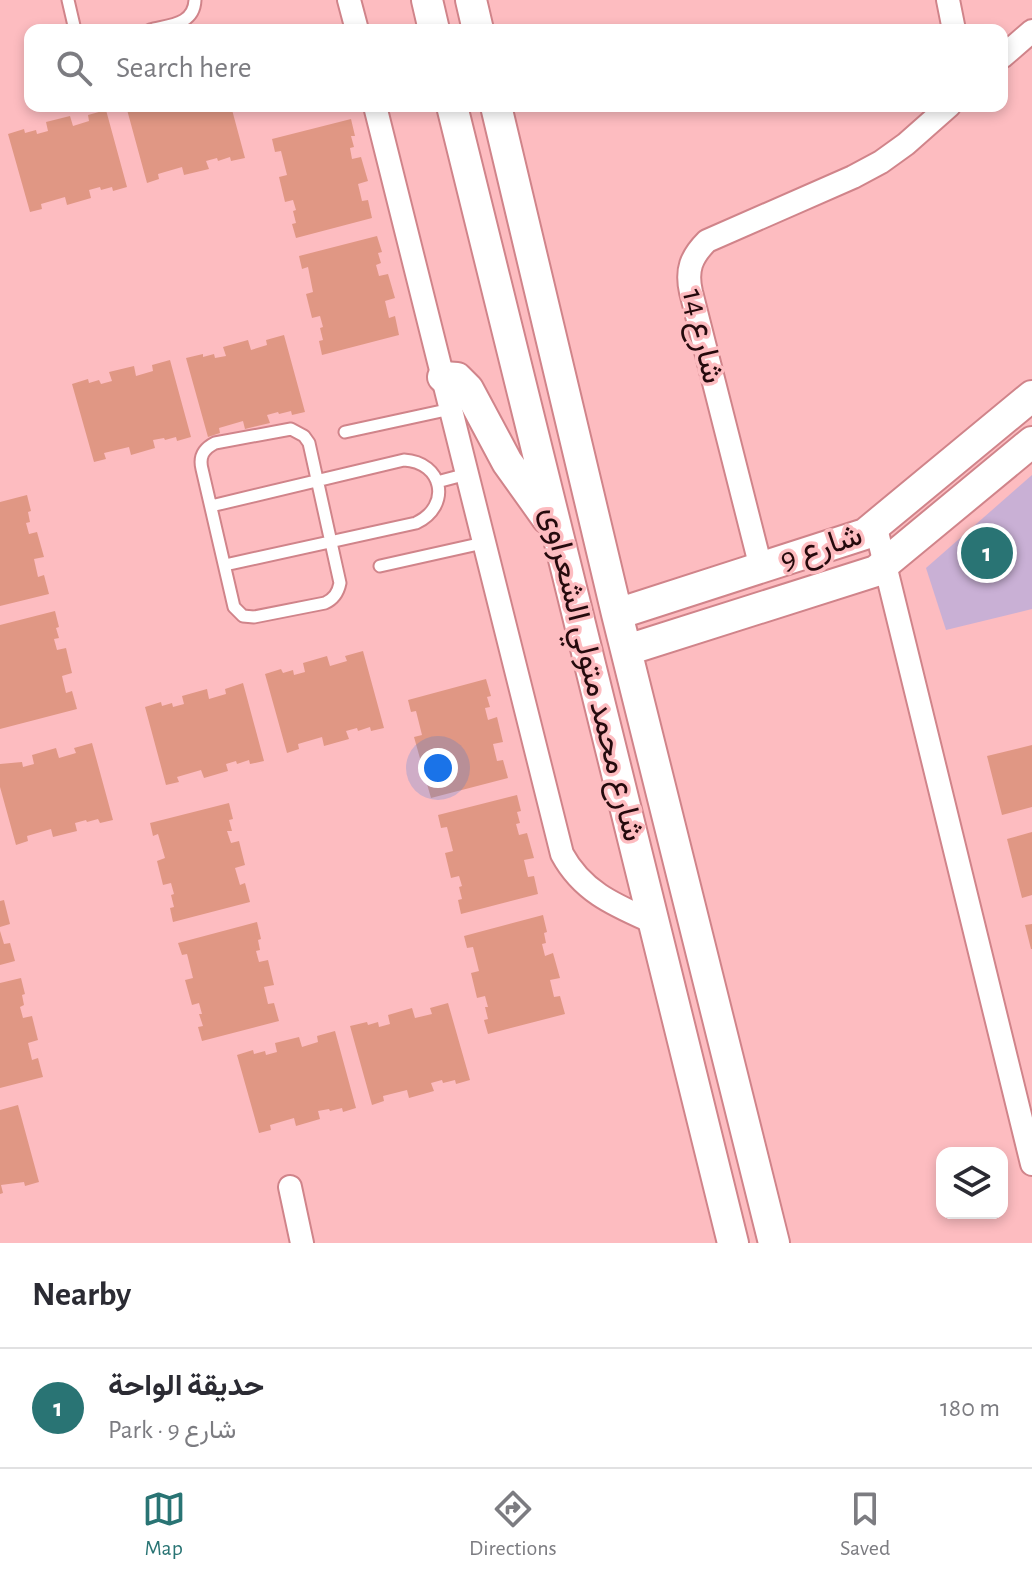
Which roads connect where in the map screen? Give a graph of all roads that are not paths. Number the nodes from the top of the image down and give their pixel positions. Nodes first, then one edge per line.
1 (68, 0) edge
2 (195, 0) edge
3 (349, 0) edge
4 (427, 0) edge
5 (471, 0) edge
6 (948, 0) edge
7 (74, 24) edge
8 (172, 24) edge
9 (355, 24) edge
10 (433, 24) edge
11 (477, 24) edge
12 (953, 24) edge
13 (1032, 31) edge
14 (1008, 52) edge
15 (377, 112) edge
16 (454, 112) edge
17 (497, 112) edge
18 (942, 112) edge
19 (443, 377) junction
20 (1032, 396) edge
21 (451, 409) junction
22 (345, 432) dead end
23 (1032, 442) edge
24 (467, 474) junction
25 (317, 481) junction
26 (437, 482) junction
27 (211, 506) junction
28 (876, 528) junction
29 (556, 529) junction
30 (331, 542) junction
31 (483, 543) junction
32 (225, 565) junction
33 (380, 566) dead end
34 (885, 566) junction
35 (761, 568) junction
36 (617, 614) junction
37 (627, 650) junction
38 (655, 923) junction
39 (1032, 1164) edge
40 (290, 1187) dead end
41 (302, 1243) edge
42 (733, 1243) edge
43 (774, 1243) edge

1 - 7 lane
2 - 8 lane
3 - 9 street
4 - 10 street
5 - 11 street
6 - 12 street
13 - 14 street
15 - 19 street
16 - 29 street, شارع محمد متولي الشعراوى
17 - 36 street, شارع محمد متولي الشعراوى
18 - 35 street, شارع 14
19 - 21 street
19 - 29 street
20 - 28 street, شارع 9
21 - 22 lane
21 - 24 street
23 - 34 street, شارع 9
24 - 26 lane
24 - 31 street
25 - 26 lane
25 - 27 lane
25 - 27 lane
25 - 30 lane
26 - 30 lane
27 - 32 lane
28 - 34 street
28 - 35 street, شارع 9
29 - 38 street, شارع محمد متولي الشعراوى
30 - 32 lane
30 - 32 lane
31 - 33 lane
31 - 38 street
34 - 37 street, شارع 9
34 - 39 street
35 - 36 street, شارع 9
36 - 37 street, شارع محمد متولي الشعراوى
37 - 43 street, شارع محمد متولي الشعراوى
38 - 42 street, شارع محمد متولي الشعراوى
40 - 41 street

